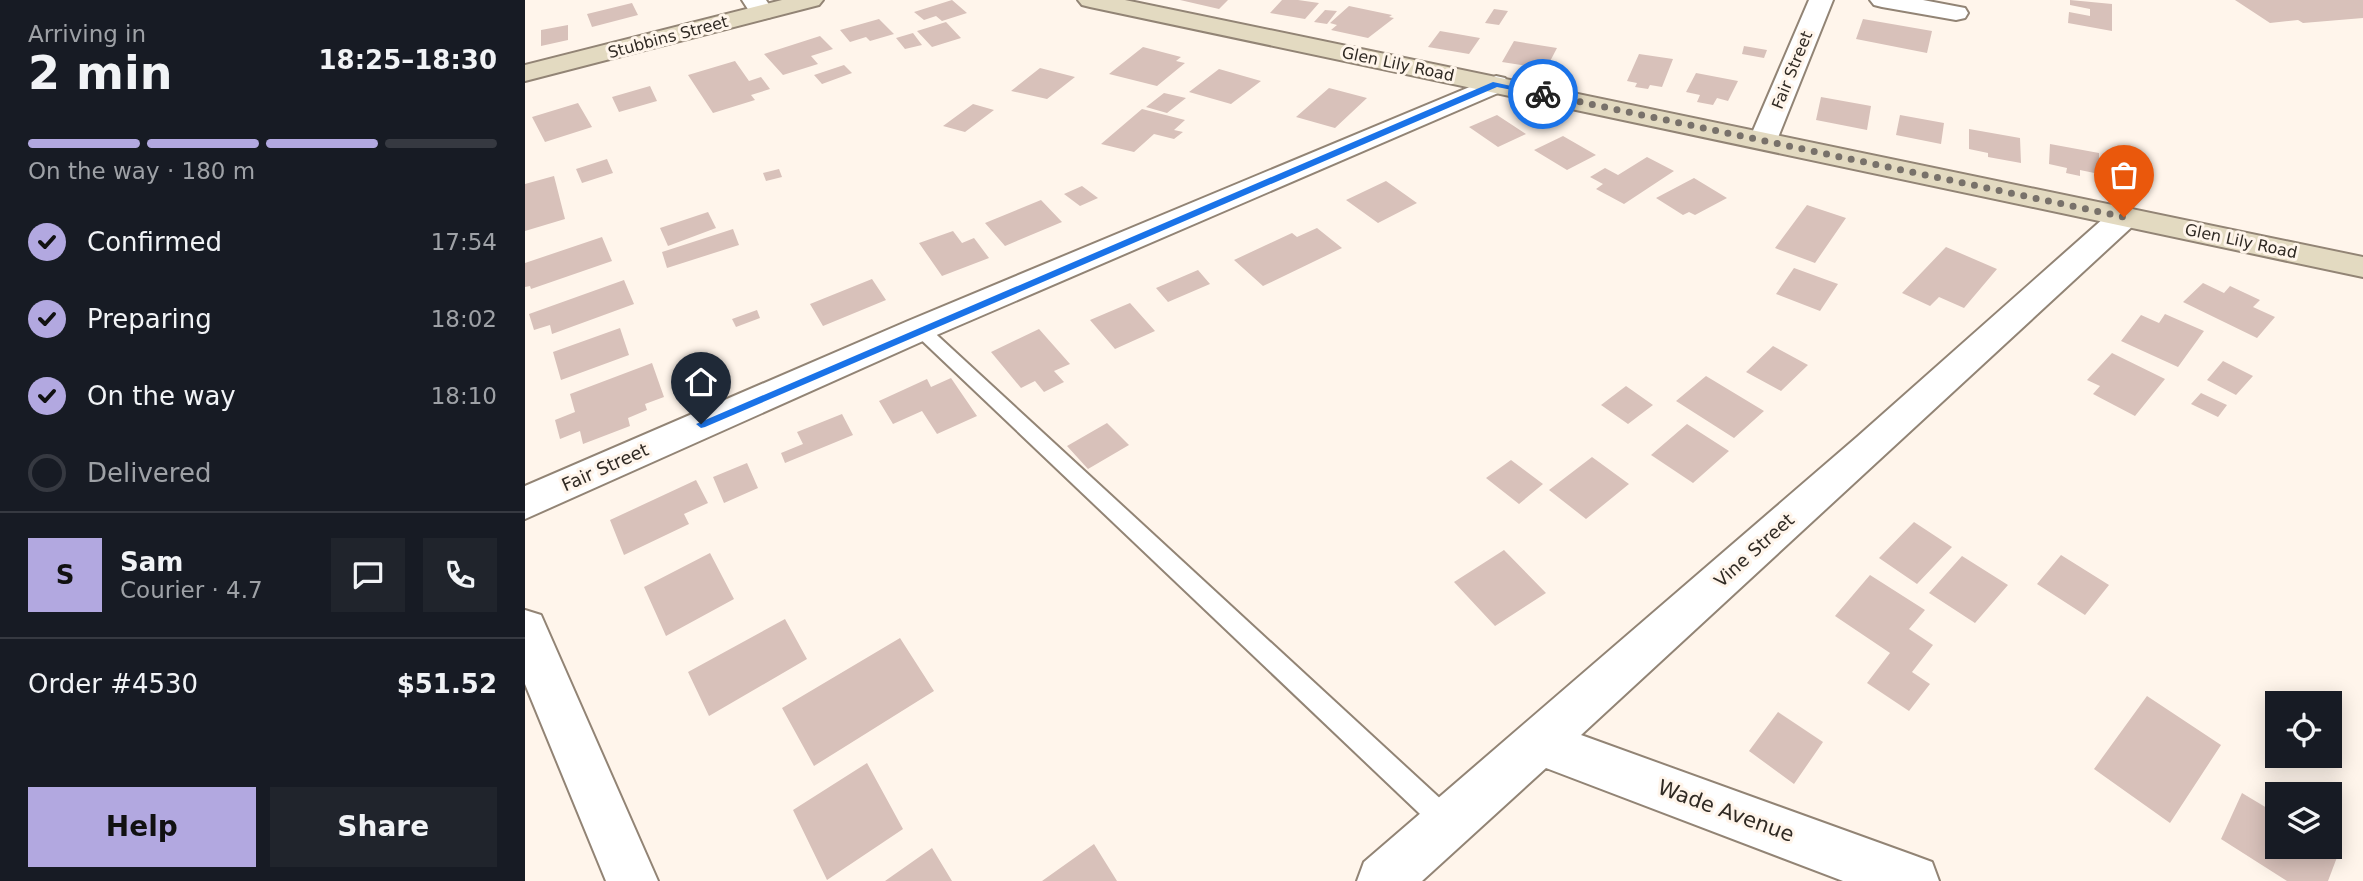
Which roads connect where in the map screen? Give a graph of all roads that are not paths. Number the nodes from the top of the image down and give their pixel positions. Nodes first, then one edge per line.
1 (811, 0) edge
2 (1090, 0) edge
3 (1821, 0) edge
4 (1882, 0) edge
5 (758, 6) edge
6 (1956, 13) dead end
7 (525, 73) edge
8 (1496, 84) junction
9 (1763, 140) junction
10 (2124, 217) junction
11 (2363, 267) edge
12 (920, 329) junction
13 (525, 503) edge
14 (525, 629) edge
15 (1538, 742) junction
16 (1447, 823) junction
17 (632, 881) edge
18 (1383, 881) edge
19 (1913, 881) edge

1 - 5 street, Stubbins Street
2 - 8 street, Glen Lily Road
3 - 9 street, Fair Street
4 - 6 street
5 - 7 street, Stubbins Street
8 - 9 street, Glen Lily Road
8 - 12 street, Fair Street
9 - 10 street, Glen Lily Road
10 - 11 street, Glen Lily Road
10 - 15 street, Vine Street
12 - 13 street, Fair Street
12 - 16 lane
14 - 17 street
15 - 16 street, Vine Street
15 - 19 street, Wade Avenue
16 - 18 street, Vine Street

